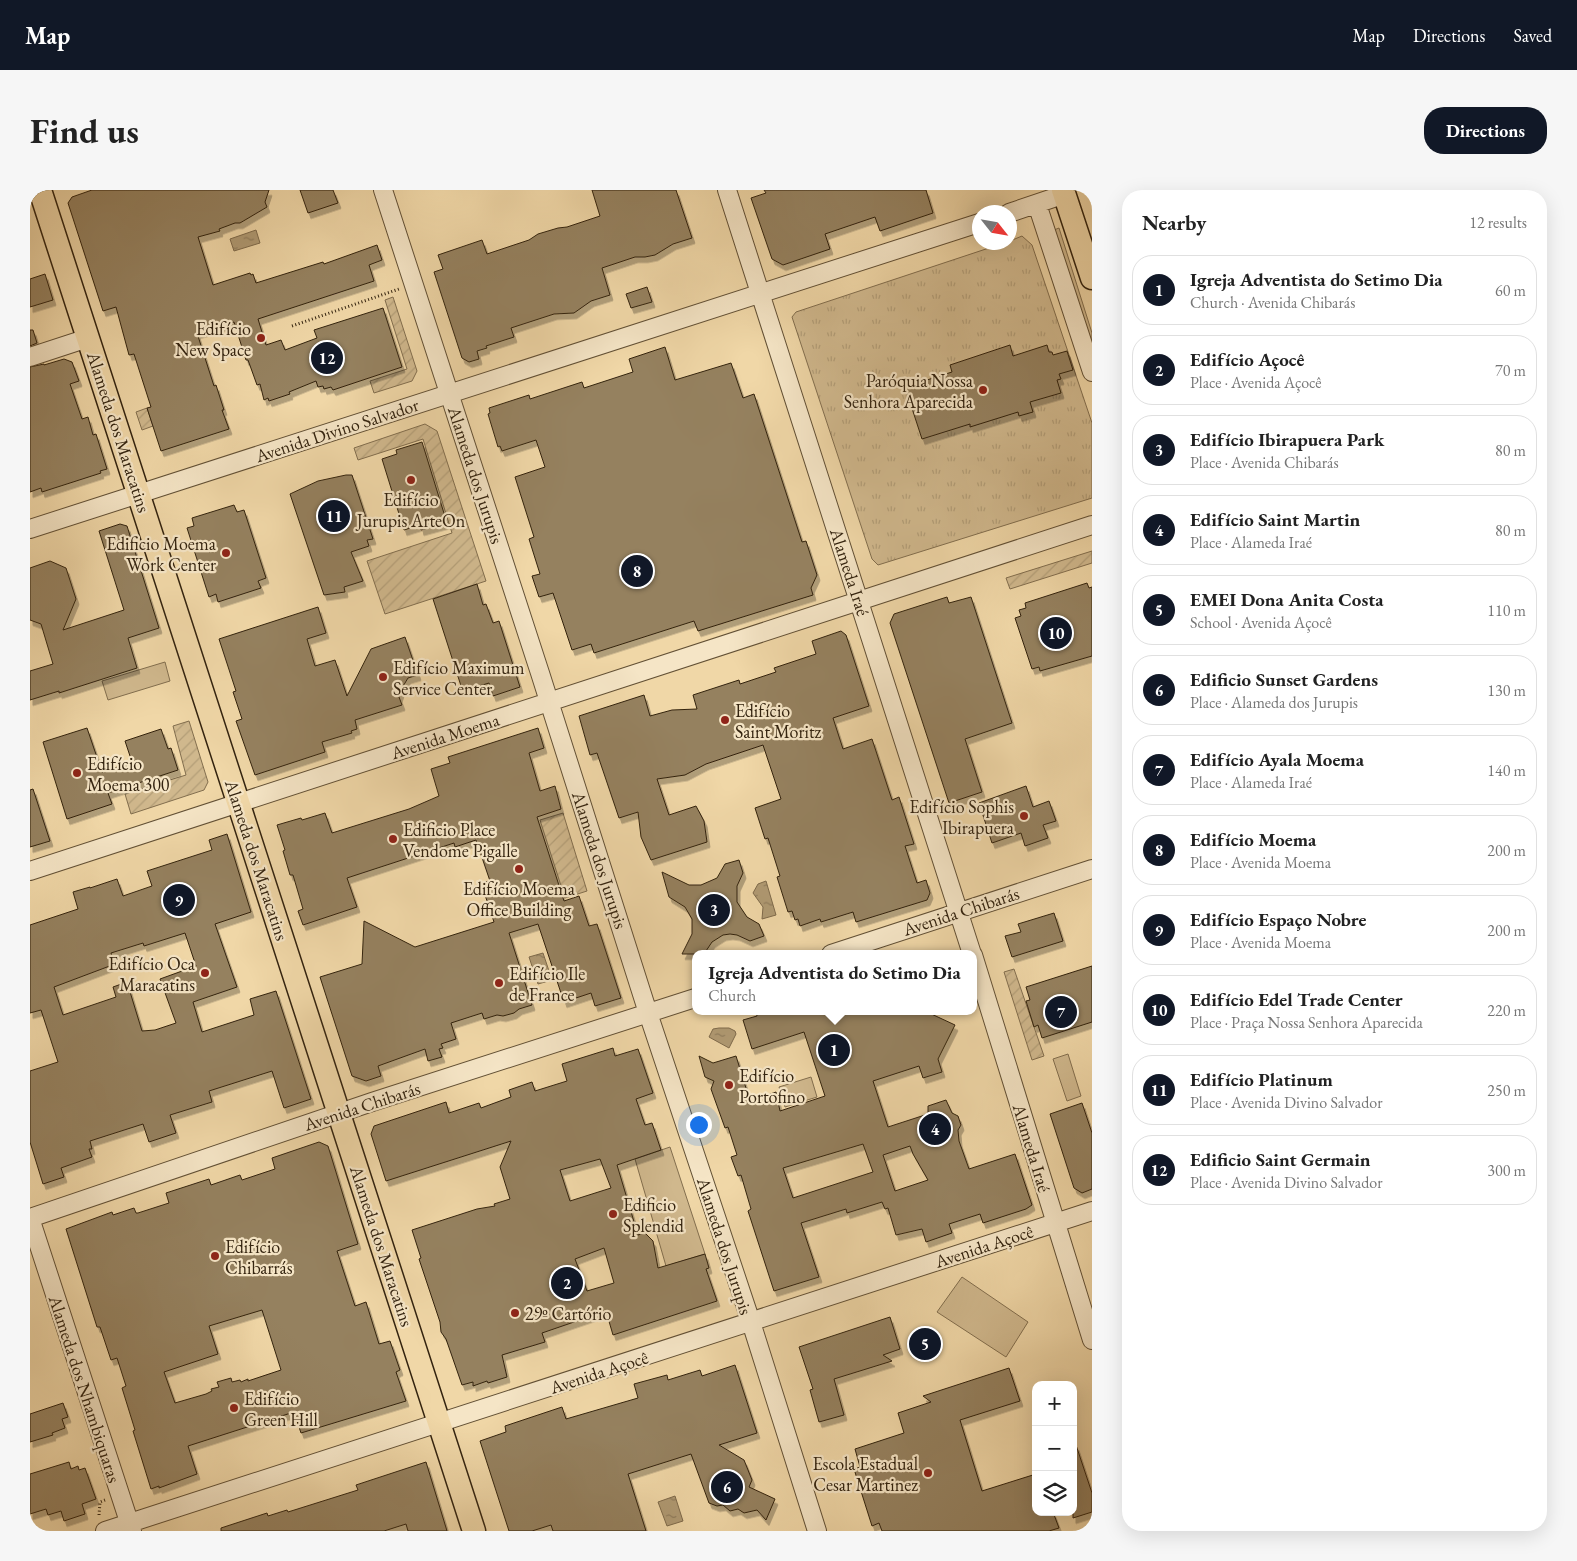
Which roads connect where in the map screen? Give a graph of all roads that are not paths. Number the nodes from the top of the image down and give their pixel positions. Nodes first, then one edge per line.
1 (40, 190) edge
2 (383, 190) edge
3 (726, 190) edge
4 (1064, 192) edge
5 (1037, 204) junction
6 (1017, 211) edge
7 (972, 226) edge
8 (1092, 278) edge
9 (759, 294) junction
10 (88, 338) junction
11 (30, 357) edge
12 (1092, 372) edge
13 (449, 394) junction
14 (139, 494) junction
15 (1092, 525) edge
16 (30, 529) edge
17 (860, 602) junction
18 (550, 702) junction
19 (239, 803) junction
20 (1092, 869) edge
21 (30, 871) edge
22 (959, 912) junction
23 (842, 950) edge
24 (970, 950) edge
25 (977, 971) edge
26 (692, 999) edge
27 (648, 1013) junction
28 (339, 1113) junction
29 (1092, 1211) edge
30 (30, 1218) edge
31 (1056, 1223) junction
32 (751, 1322) junction
33 (1092, 1340) edge
34 (440, 1423) junction
35 (102, 1524) edge
36 (131, 1527) edge
37 (474, 1531) edge
38 (817, 1531) edge

1 - 10 main road, Alameda dos Maracatins
2 - 13 street, Alameda dos Jurupis
3 - 9 street, Alameda Iraé
4 - 5 street
4 - 8 main road
5 - 6 street
5 - 12 street
7 - 9 street, Avenida Divino Salvador
9 - 13 street, Avenida Divino Salvador
9 - 17 street, Alameda Iraé
10 - 11 street
10 - 14 main road, Alameda dos Maracatins
13 - 14 street, Avenida Divino Salvador
13 - 18 street, Alameda dos Jurupis
14 - 16 street, Avenida Divino Salvador
14 - 19 main road, Alameda dos Maracatins
15 - 17 street, Avenida Moema
17 - 18 street, Avenida Moema
17 - 22 street, Alameda Iraé
18 - 19 street, Avenida Moema
18 - 27 street, Alameda dos Jurupis
19 - 21 street, Avenida Moema
19 - 28 main road, Alameda dos Maracatins
20 - 22 street, Avenida Chibarás
22 - 23 street, Avenida Chibarás
22 - 24 street, Alameda Iraé
25 - 31 street, Alameda Iraé
26 - 27 street, Avenida Chibarás
27 - 28 street, Avenida Chibarás
27 - 32 street, Alameda dos Jurupis
28 - 30 street, Avenida Chibarás
28 - 34 main road, Alameda dos Maracatins
29 - 31 street, Avenida Açocê
30 - 36 street, Alameda dos Nhambiquaras
31 - 32 street, Avenida Açocê
31 - 33 street, Alameda Iraé
32 - 34 street, Avenida Açocê
32 - 38 street, Alameda dos Jurupis
34 - 36 street, Avenida Açocê
34 - 37 main road, Alameda dos Maracatins
35 - 36 street, Avenida Açocê

